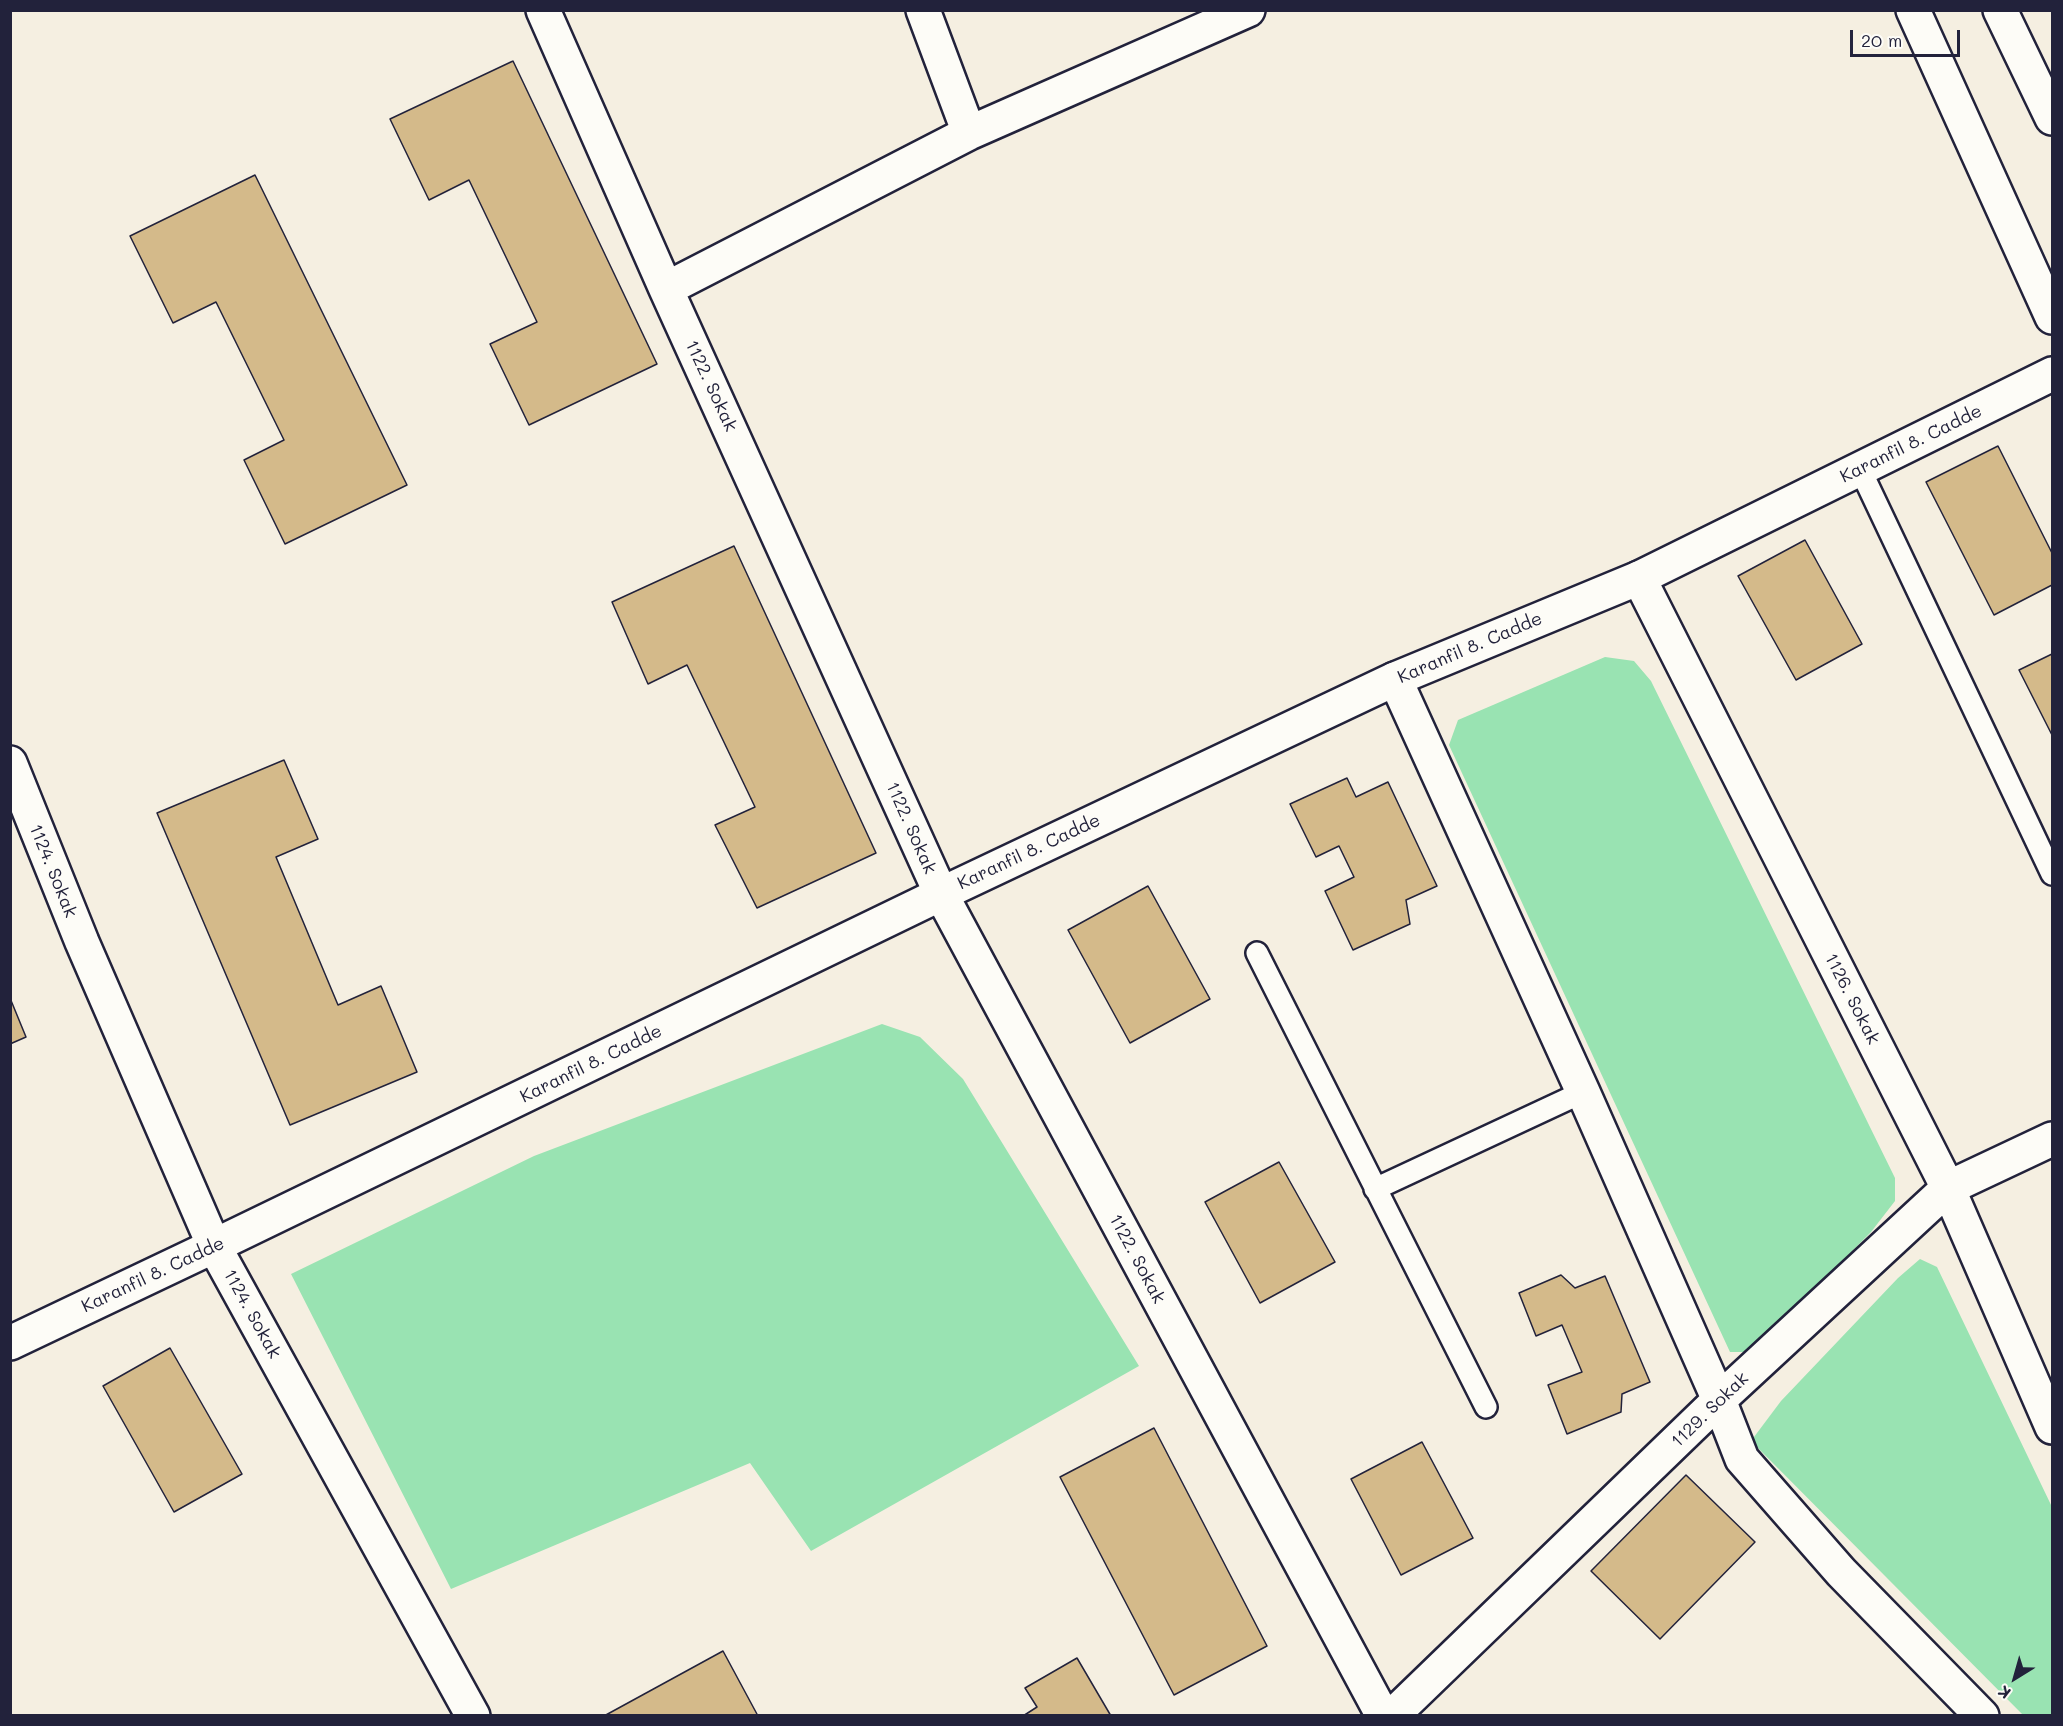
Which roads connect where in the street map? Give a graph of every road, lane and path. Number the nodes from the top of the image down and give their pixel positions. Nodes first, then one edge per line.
1 (543, 10) edge
2 (922, 10) edge
3 (1248, 10) edge
4 (1913, 10) edge
5 (2000, 10) edge
6 (2052, 118) edge
7 (969, 134) junction
8 (666, 289) junction
9 (2052, 317) edge
10 (2052, 374) edge
11 (1860, 469) junction
12 (1638, 578) junction
13 (1395, 679) junction
14 (10, 763) edge
15 (2052, 874) edge
16 (941, 894) junction
17 (1257, 953) dead end
18 (1583, 1092) junction
19 (2052, 1138) edge
20 (1948, 1188) junction
21 (1375, 1189) junction
22 (214, 1246) junction
23 (10, 1343) edge
24 (1719, 1400) junction
25 (1486, 1407) dead end
26 (2052, 1427) edge
27 (473, 1716) edge
28 (1383, 1716) edge
29 (1392, 1716) edge
30 (1982, 1716) edge

1 - 8 street, 1122. Sokak
2 - 7 street
3 - 7 street
4 - 9 street
5 - 6 street
7 - 8 street
8 - 16 street, 1122. Sokak
10 - 11 street, Karanfil 8. Cadde
11 - 12 street, Karanfil 8. Cadde
11 - 15 lane
12 - 13 street, Karanfil 8. Cadde
12 - 20 street, 1126. Sokak
13 - 16 street, Karanfil 8. Cadde
13 - 18 street
14 - 22 street, 1124. Sokak
16 - 22 street, Karanfil 8. Cadde
16 - 28 street, 1122. Sokak
17 - 21 lane
18 - 21 lane
18 - 24 street
19 - 20 street, 1129. Sokak
20 - 24 street, 1129. Sokak
20 - 26 street, 1126. Sokak
21 - 25 lane
22 - 23 street, Karanfil 8. Cadde
22 - 27 street, 1124. Sokak
24 - 29 street, 1129. Sokak
24 - 30 street

